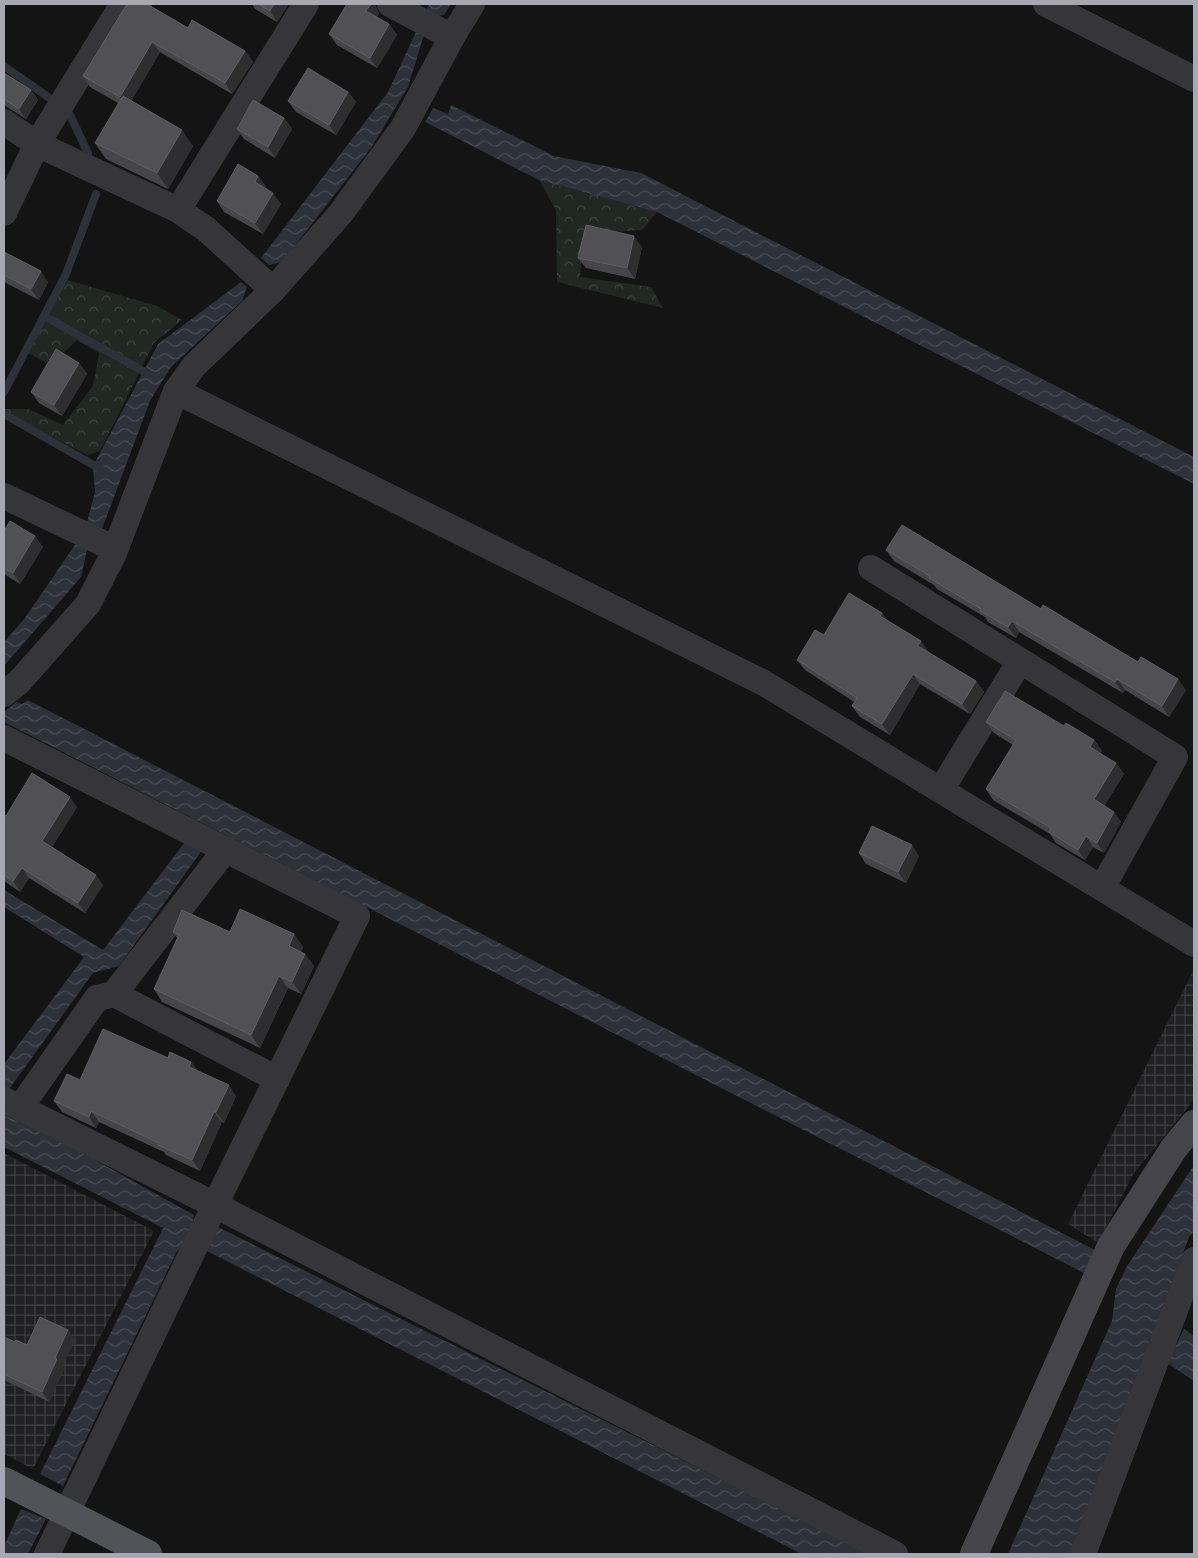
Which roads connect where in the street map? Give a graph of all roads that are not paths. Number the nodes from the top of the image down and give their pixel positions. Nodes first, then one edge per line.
1 (123, 4) edge
2 (306, 4) edge
3 (390, 4) edge
4 (472, 4) edge
5 (1046, 4) edge
6 (434, 27) junction
7 (1194, 79) edge
8 (4, 122) edge
9 (37, 144) junction
10 (178, 210) junction
11 (4, 213) edge
12 (273, 290) junction
13 (176, 391) junction
14 (4, 496) edge
15 (97, 541) junction
16 (871, 568) dead end
17 (1020, 661) junction
18 (4, 694) edge
19 (4, 738) edge
20 (941, 790) junction
21 (226, 849) junction
22 (1102, 888) junction
23 (1194, 944) edge
24 (114, 994) junction
25 (277, 1079) junction
26 (12, 1104) edge
27 (1194, 1124) edge
28 (215, 1205) junction
29 (1194, 1260) edge
30 (4, 1481) edge
31 (68, 1514) junction
32 (47, 1554) edge
33 (148, 1554) edge
34 (895, 1554) edge
35 (974, 1554) edge
36 (1083, 1554) edge

1 - 9 street
2 - 10 street
3 - 6 street
4 - 6 street
5 - 7 street
6 - 12 street
8 - 9 street
9 - 10 street
9 - 11 street
10 - 12 street
12 - 13 street
13 - 15 street
13 - 20 street
14 - 15 street
15 - 18 street
16 - 17 street
17 - 20 street
17 - 22 street
19 - 21 street
20 - 22 street
21 - 24 street
21 - 25 street
22 - 23 street
24 - 25 street
24 - 26 street
25 - 28 street
26 - 28 street
27 - 35 street
28 - 31 street
28 - 34 street
29 - 36 street
30 - 31 main road
31 - 32 street
31 - 33 main road

